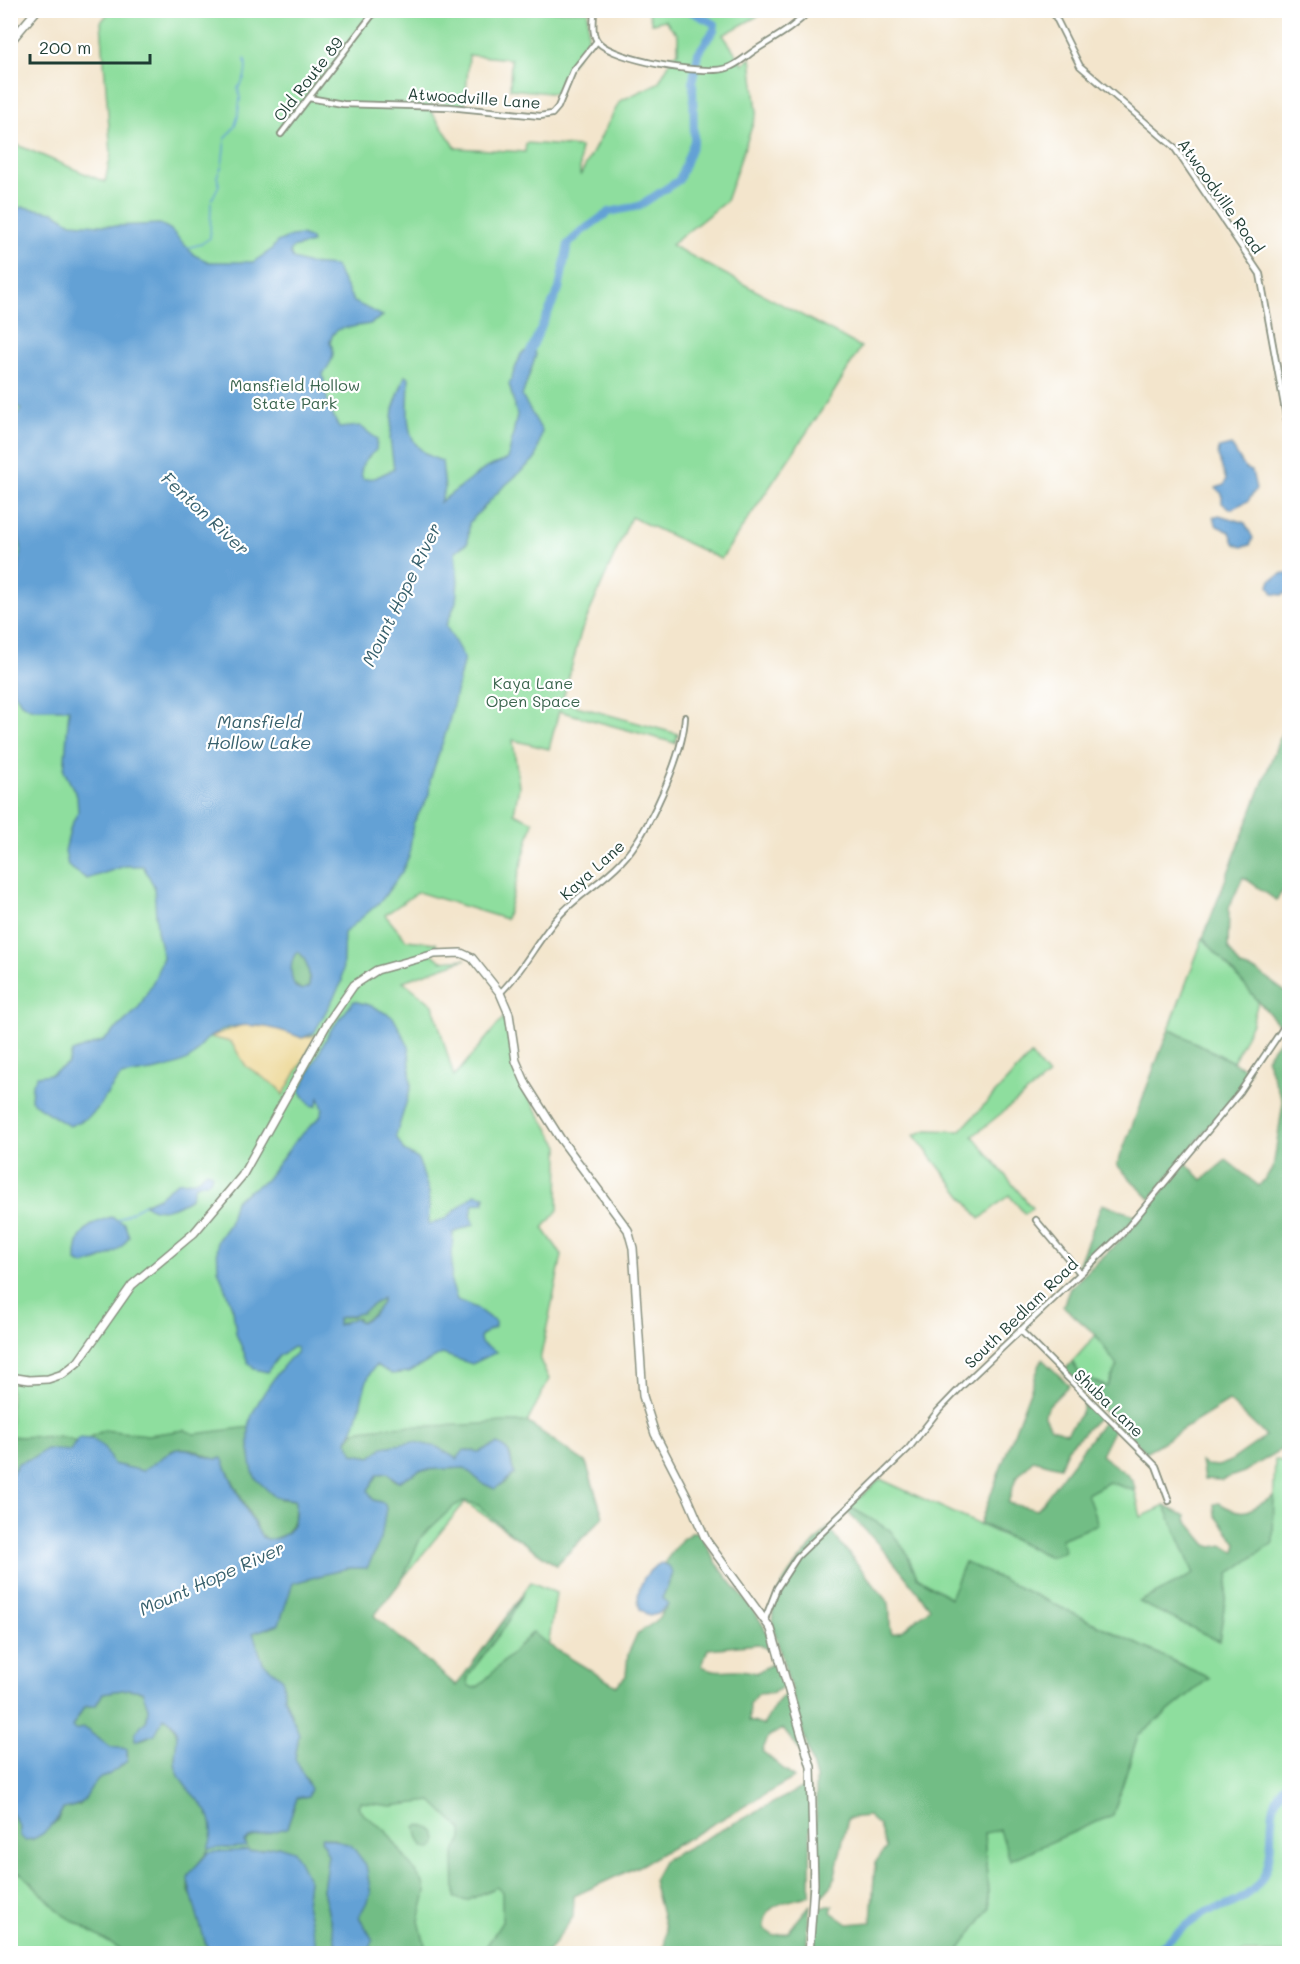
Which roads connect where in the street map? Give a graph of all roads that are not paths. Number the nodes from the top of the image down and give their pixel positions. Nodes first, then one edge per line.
1 (37, 10) edge
2 (376, 10) edge
3 (594, 10) edge
4 (810, 10) edge
5 (1052, 10) edge
6 (597, 41) junction
7 (10, 42) edge
8 (309, 98) junction
9 (280, 134) dead end
10 (1290, 438) edge
11 (685, 717) dead end
12 (500, 993) junction
13 (1290, 1018) edge
14 (1036, 1220) dead end
15 (1080, 1273) junction
16 (1020, 1330) junction
17 (10, 1377) edge
18 (1169, 1501) dead end
19 (765, 1619) junction
20 (809, 1953) edge

1 - 7 street
2 - 8 street, Old Route 89
3 - 6 street
4 - 6 street
5 - 10 street, Atwoodville Road
6 - 8 street, Atwoodville Lane
8 - 9 street, Old Route 89
11 - 12 street, Kaya Lane
12 - 17 street
12 - 19 street
13 - 15 street, South Bedlam Road
14 - 15 street
15 - 16 street, South Bedlam Road
16 - 18 street, Shuba Lane
16 - 19 street, South Bedlam Road
19 - 20 street

